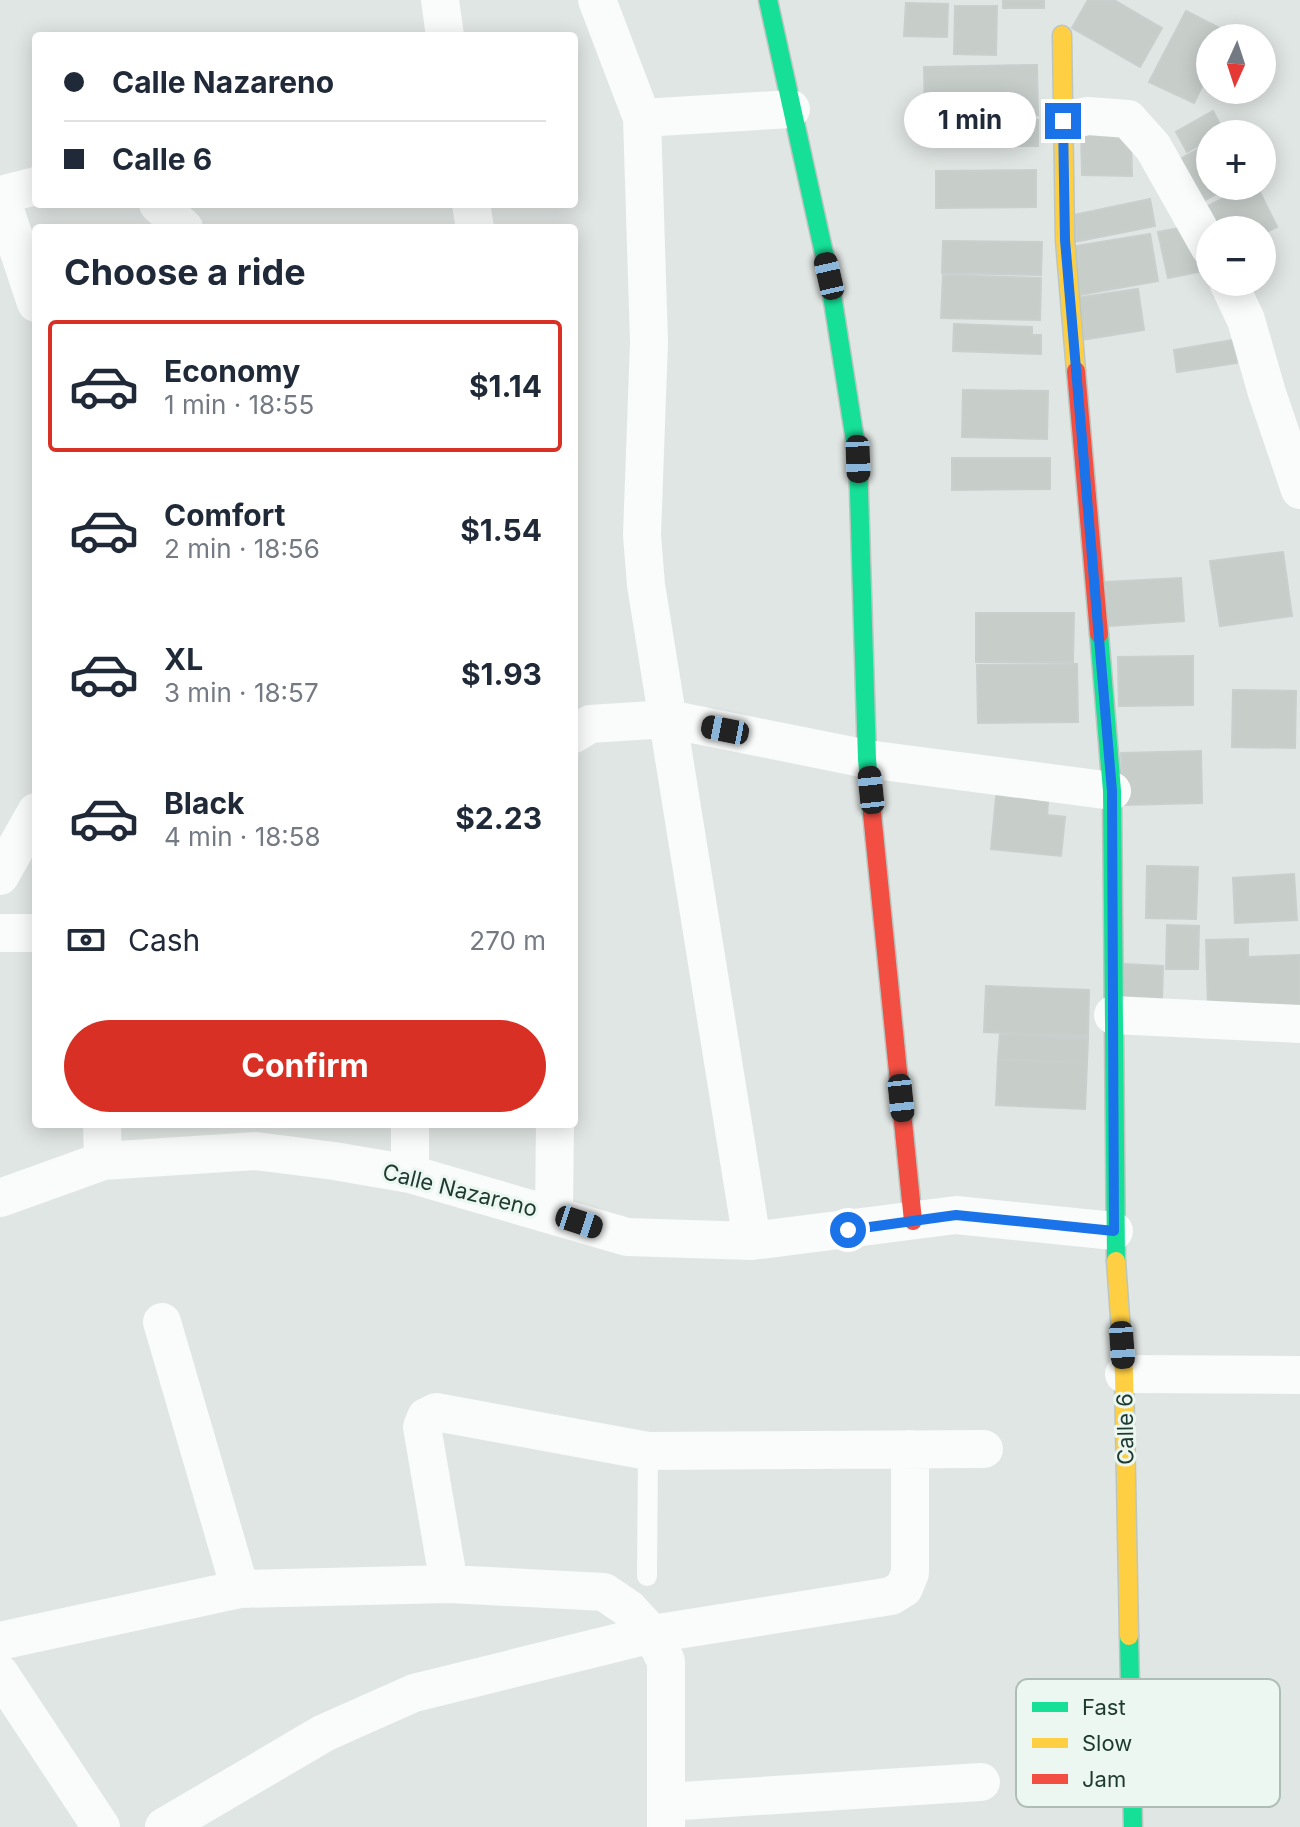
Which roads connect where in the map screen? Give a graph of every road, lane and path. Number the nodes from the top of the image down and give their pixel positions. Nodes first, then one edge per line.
1 (440, 0) edge
2 (597, 0) edge
3 (768, 0) edge
4 (444, 32) edge
5 (1062, 35) dead end
6 (791, 109) junction
7 (642, 118) junction
8 (1063, 121) junction
9 (32, 187) edge
10 (0, 195) edge
11 (162, 208) edge
12 (1196, 223) edge
13 (180, 224) edge
14 (32, 291) edge
15 (1235, 296) edge
16 (1300, 490) edge
17 (668, 719) junction
18 (578, 732) edge
19 (867, 759) junction
20 (1112, 791) junction
21 (32, 819) edge
22 (0, 876) edge
23 (0, 933) edge
24 (32, 933) edge
25 (1113, 1015) junction
26 (1300, 1024) edge
27 (410, 1128) edge
28 (555, 1128) edge
29 (254, 1138) edge
30 (103, 1142) edge
31 (410, 1174) junction
32 (0, 1198) edge
33 (554, 1214) junction
34 (913, 1221) junction
35 (1114, 1231) junction
36 (752, 1241) junction
37 (162, 1322) dead end
38 (1124, 1374) junction
39 (1300, 1375) edge
40 (910, 1449) junction
41 (984, 1449) dead end
42 (648, 1451) junction
43 (647, 1576) dead end
44 (449, 1584) junction
45 (240, 1589) junction
46 (652, 1634) junction
47 (0, 1641) edge
48 (0, 1674) edge
49 (1130, 1679) edge
50 (981, 1782) dead end
51 (1133, 1807) edge
52 (666, 1814) edge
53 (101, 1827) edge
54 (164, 1827) edge
55 (1133, 1827) edge

1 - 4 street
2 - 7 street
3 - 6 street
5 - 8 street, Calle 6
6 - 7 street
6 - 19 street
7 - 17 street
8 - 12 street
8 - 20 street, Calle 6
9 - 10 street
10 - 14 street
11 - 13 street
15 - 16 street
17 - 18 street
17 - 19 street
17 - 36 street
19 - 20 street
19 - 34 street
20 - 25 street, Calle 6
21 - 22 street
23 - 24 street
25 - 26 street
25 - 35 street, Calle 6
27 - 31 street
28 - 33 street
29 - 30 street, Calle Nazareno
29 - 31 street, Calle Nazareno
30 - 32 street, Calle Nazareno
31 - 33 street, Calle Nazareno
33 - 36 street, Calle Nazareno
34 - 35 street, Calle Nazareno
34 - 36 street, Calle Nazareno
35 - 38 street, Calle 6
37 - 45 street
38 - 39 street
38 - 49 street, Calle 6
40 - 41 street
40 - 42 street
40 - 46 street
42 - 43 lane
42 - 44 street
44 - 45 street
44 - 46 street
45 - 47 street
46 - 52 street
46 - 54 street
48 - 53 street
50 - 52 street
51 - 55 street, Calle 6

